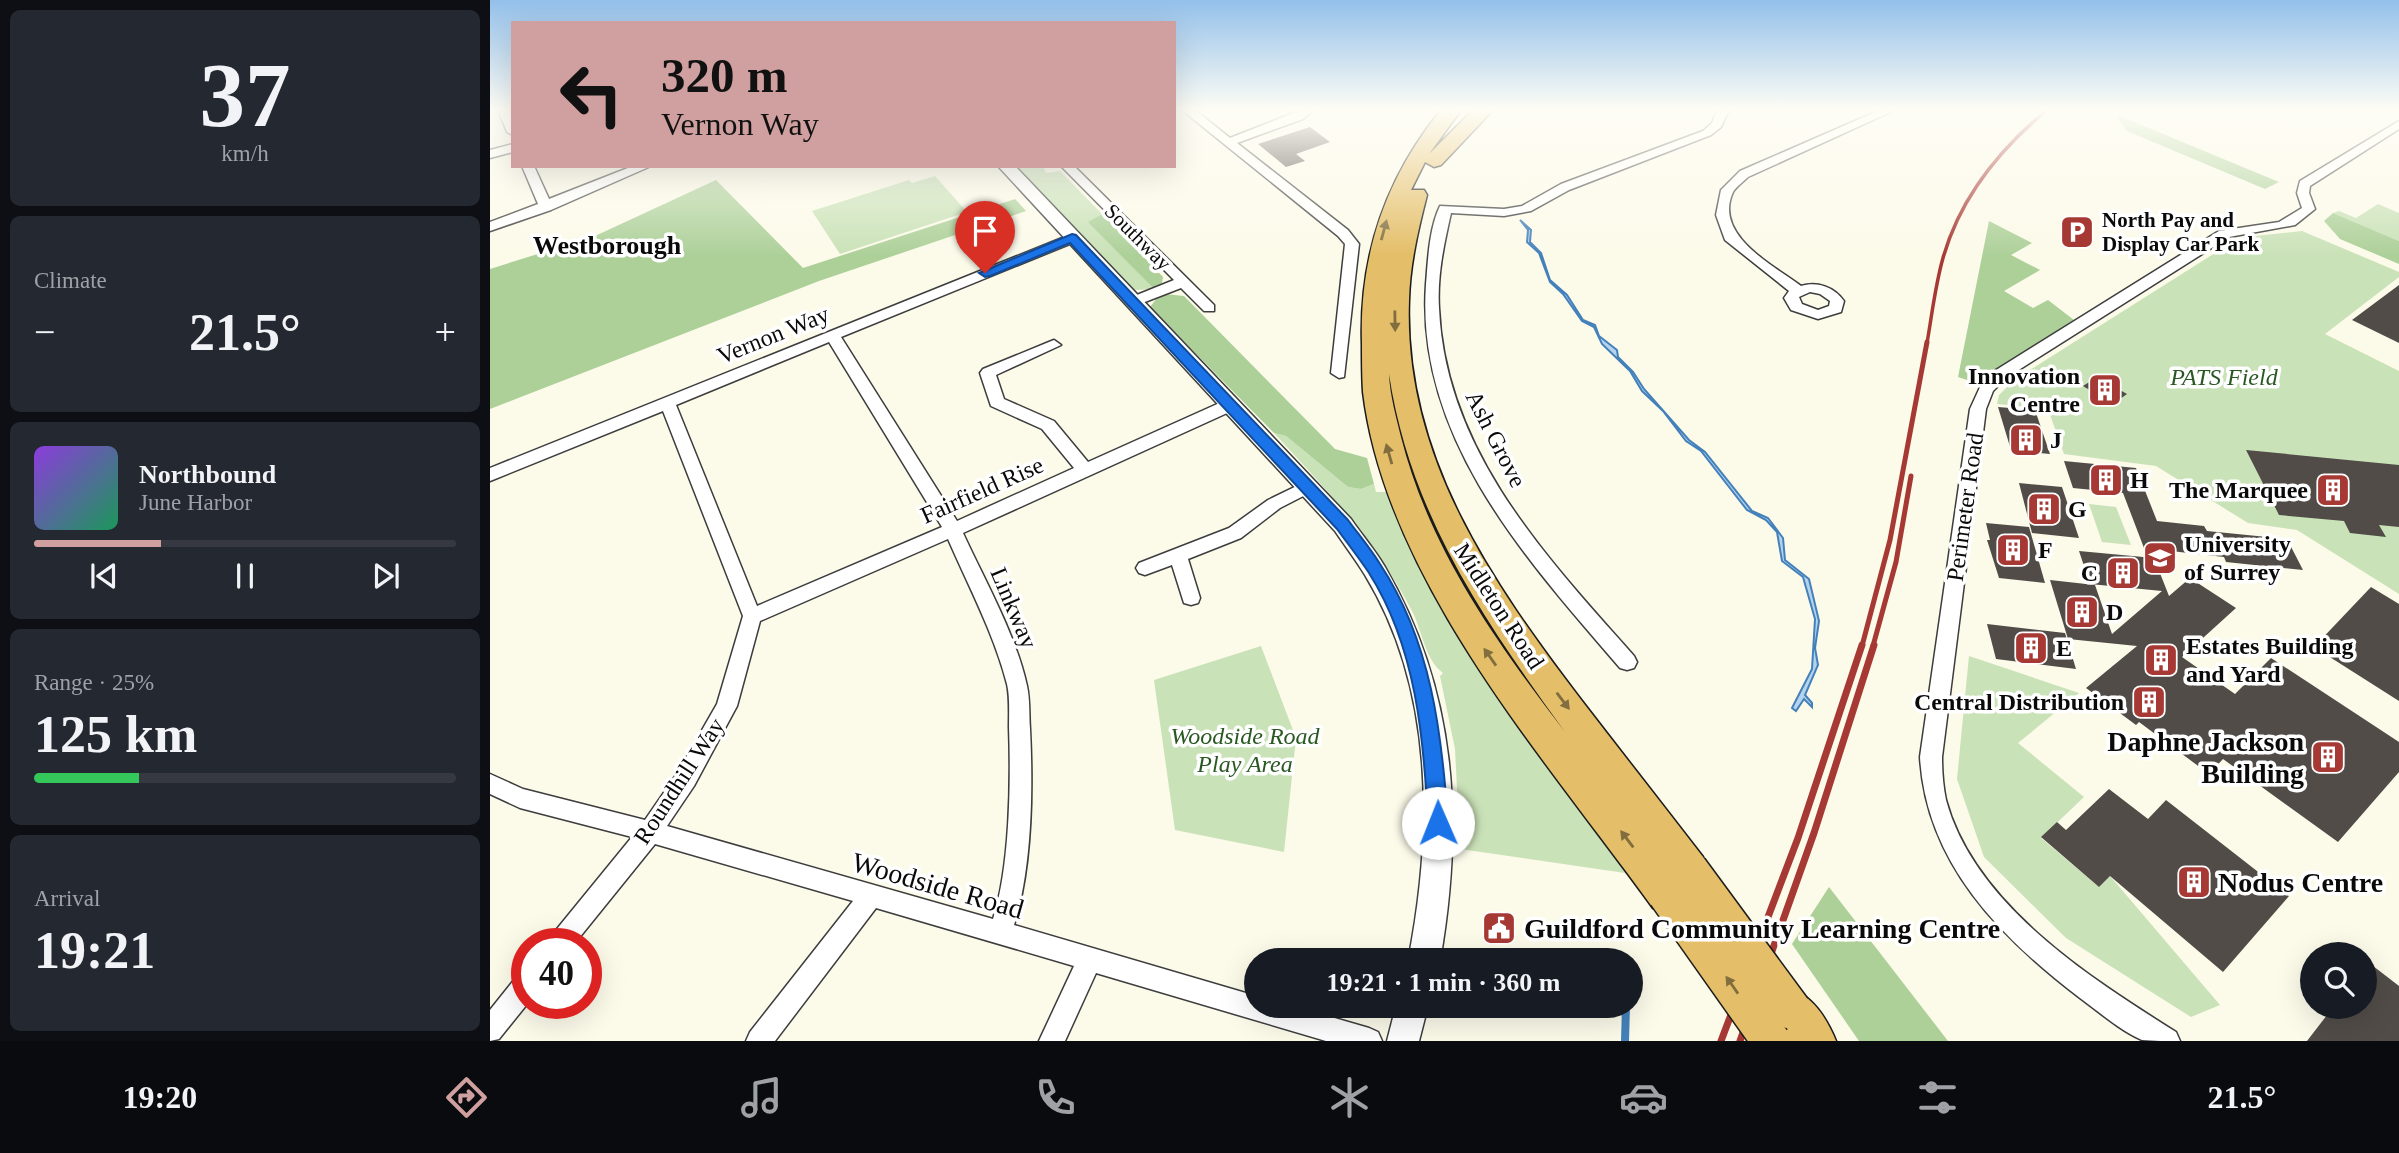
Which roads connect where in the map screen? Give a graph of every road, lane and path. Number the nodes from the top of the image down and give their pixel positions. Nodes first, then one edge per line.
1 (1247, 159) edge
2 (1416, 159) edge
3 (1436, 159) edge
4 (1641, 159) edge
5 (1779, 159) edge
6 (2344, 159) edge
7 (1434, 161) joint
8 (529, 168) edge
9 (640, 168) edge
10 (1008, 168) edge
11 (1069, 168) edge
12 (546, 207) junction
13 (490, 227) edge
14 (1072, 238) junction
15 (1182, 282) junction
16 (1797, 290) dead end
17 (1132, 302) junction
18 (1209, 308) dead end
19 (833, 336) junction
20 (1054, 345) dead end
21 (1339, 373) dead end
22 (667, 402) junction
23 (1230, 405) junction
24 (1084, 470) junction
25 (490, 475) edge
26 (1309, 486) junction
27 (953, 530) junction
28 (1178, 556) junction
29 (1144, 568) dead end
30 (1191, 598) dead end
31 (752, 616) junction
32 (1627, 662) dead end
33 (490, 784) edge
34 (650, 832) junction
35 (1678, 882) junction
36 (871, 896) junction
37 (572, 928) edge
38 (1000, 934) junction
39 (1426, 948) edge
40 (1088, 960) junction
41 (511, 1004) edge
42 (1409, 1018) edge
43 (490, 1030) edge
44 (1793, 1031) edge
45 (759, 1041) edge
46 (1052, 1041) edge
47 (1369, 1041) edge
48 (1403, 1041) edge
49 (2166, 1041) edge

1 - 21 street
35 -> 2 highway, Midleton Road
3 - 7 highway
4 - 32 street, Ash Grove
5 - 16 street
6 - 49 street, Perimeter Road
7 -> 35 highway, Midleton Road
8 - 12 street
9 - 12 street
10 - 14 street, Southway
11 - 15 street, Southway
12 - 13 street
14 - 17 street, Southway
14 - 19 street, Vernon Way
15 - 17 street
15 - 18 street, Southway
17 - 23 street, Southway
19 - 22 street, Vernon Way
19 - 27 street, Linkway
20 - 24 street
22 - 25 street, Vernon Way
22 - 31 street
23 - 24 street, Fairfield Rise
23 - 26 street, Southway
24 - 27 street, Fairfield Rise
26 - 28 street
26 - 39 street, Southway
27 - 31 street, Fairfield Rise
27 - 38 street, Linkway
28 - 29 street
28 - 30 street
31 - 34 street, Roundhill Way
33 - 34 street, Woodside Road
34 - 36 street, Woodside Road
34 - 37 street, Roundhill Way
35 - 44 highway, Midleton Road, bridge
36 - 38 street, Woodside Road
36 - 45 street
38 - 40 street, Woodside Road
40 - 46 street
40 - 47 street, Woodside Road
41 - 43 street
42 - 48 street

